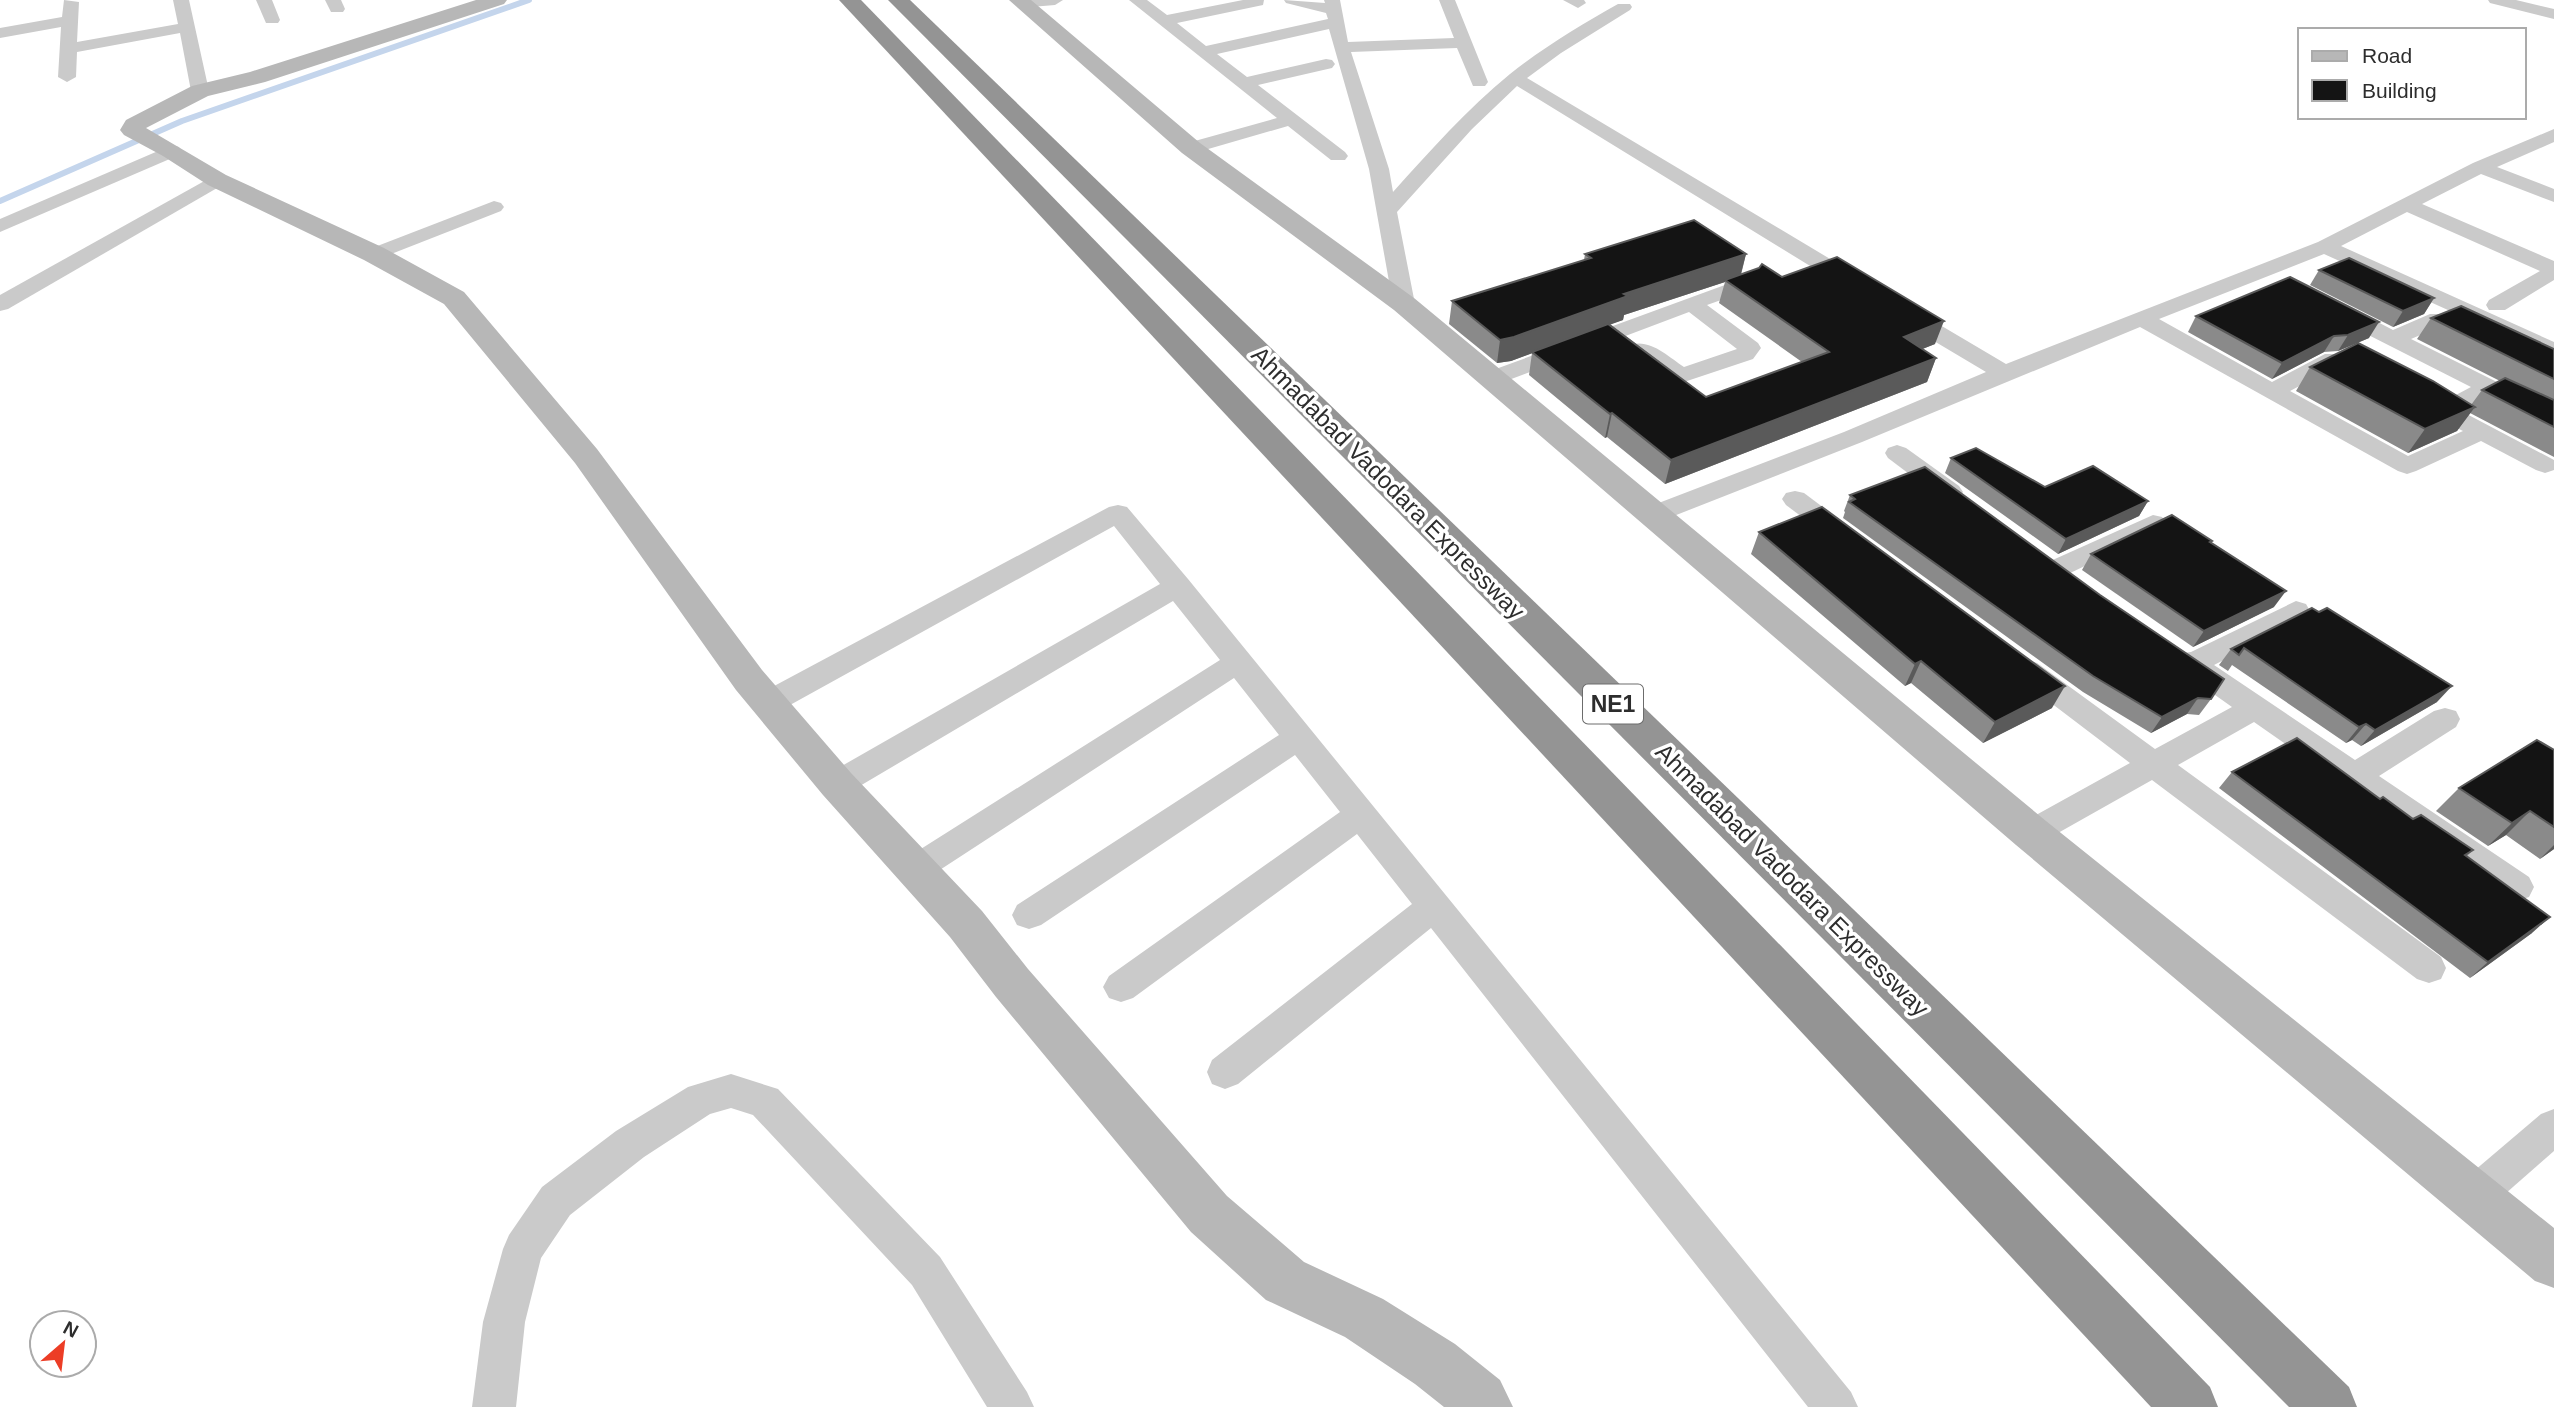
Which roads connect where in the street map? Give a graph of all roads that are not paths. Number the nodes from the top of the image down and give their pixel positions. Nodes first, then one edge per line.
1 (181, 0) edge
2 (264, 0) edge
3 (497, 0) edge
4 (849, 0) edge
5 (898, 0) edge
6 (1138, 0) edge
7 (1292, 0) edge
8 (1447, 0) edge
9 (2496, 0) edge
10 (71, 2) dead end
11 (1033, 2) edge
12 (1257, 2) edge
13 (1624, 7) dead end
14 (1335, 11) edge
15 (2554, 14) edge
16 (272, 20) dead end
17 (69, 21) junction
18 (1164, 21) junction
19 (187, 27) junction
20 (0, 33) edge
21 (1463, 43) junction
22 (1341, 47) junction
23 (68, 49) junction
24 (1205, 51) junction
25 (1326, 64) dead end
26 (67, 77) dead end
27 (1515, 78) junction
28 (1479, 82) dead end
29 (1245, 83) junction
30 (200, 91) junction
31 (1292, 120) junction
32 (2554, 135) edge
33 (157, 143) junction
34 (1191, 148) junction
35 (1338, 156) dead end
36 (2480, 167) junction
37 (217, 180) junction
38 (2554, 196) edge
39 (2407, 205) junction
40 (494, 207) dead end
41 (1388, 209) junction
42 (0, 226) edge
43 (2325, 246) junction
44 (374, 254) junction
45 (2554, 270) edge
46 (2260, 271) junction
47 (2284, 283) edge
48 (1744, 284) edge
49 (2320, 302) edge
50 (0, 304) edge
51 (1404, 304) junction
52 (1692, 304) junction
53 (2497, 305) dead end
54 (2140, 318) junction
55 (2438, 319) edge
56 (1617, 331) junction
57 (2393, 338) junction
58 (2554, 351) edge
59 (2333, 359) edge
60 (2004, 373) junction
61 (1490, 379) junction
62 (2489, 387) junction
63 (2272, 391) junction
64 (2511, 398) edge
65 (2482, 431) junction
66 (1897, 453) dead end
67 (2545, 465) dead end
68 (1795, 499) dead end
69 (1971, 507) edge
70 (1652, 515) junction
71 (2153, 523) edge
72 (1862, 548) edge
73 (1178, 586) junction
74 (2079, 586) edge
75 (2296, 611) dead end
76 (2007, 654) edge
77 (1238, 662) junction
78 (770, 702) junction
79 (2254, 708) junction
80 (2445, 719) dead end
81 (1299, 737) junction
82 (2154, 764) junction
83 (2355, 776) junction
84 (837, 784) junction
85 (1361, 814) junction
86 (2031, 833) junction
87 (917, 868) junction
88 (2517, 887) dead end
89 (1435, 906) junction
90 (1029, 915) dead end
91 (2429, 968) dead end
92 (1121, 987) dead end
93 (1225, 1072) dead end
94 (2554, 1127) edge
95 (2475, 1195) junction
96 (2554, 1262) edge
97 (494, 1407) edge
98 (1012, 1407) edge
99 (1485, 1407) edge
100 (1836, 1407) edge
101 (2190, 1407) edge
102 (2329, 1407) edge

1 - 19 street
2 - 16 street
3 - 30 street
4 - 101 highway, NE1
5 - 102 highway, Ahmadabad Vadodara Expressway / NE1
6 - 18 street
7 - 14 street
8 - 21 street
9 - 15 street
10 - 17 street
11 - 34 street
12 - 18 street
13 - 27 street
14 - 22 street
14 - 24 street
17 - 20 street
17 - 23 street
18 - 24 street
19 - 23 street
19 - 30 street
21 - 22 street
21 - 28 street
22 - 41 street
23 - 26 street
24 - 29 street
25 - 29 street
27 - 41 street
27 - 60 street
29 - 31 street
30 - 33 street
31 - 34 street
31 - 35 street
32 - 36 street
33 - 37 street
33 - 42 street
34 - 51 street
36 - 38 street
36 - 39 street
37 - 44 street
37 - 50 street
39 - 43 street
39 - 45 street
40 - 44 street
41 - 51 street
43 - 46 street
43 - 58 street
44 - 78 street
45 - 53 street
46 - 47 street
46 - 54 street
48 - 52 street
49 - 57 street
51 - 61 street
52 - 56 street
52 - 56 street
54 - 60 street
54 - 63 street
55 - 57 street
56 - 61 street
57 - 62 street
59 - 63 street
60 - 70 street
61 - 70 street
62 - 64 street
62 - 65 street
63 - 65 street
65 - 67 street
66 - 69 street
68 - 72 street
70 - 86 street
71 - 74 street
73 - 77 street
73 - 78 street
73 - 84 street
75 - 79 street
76 - 82 street
77 - 81 street
77 - 87 street
78 - 84 street
79 - 82 street
79 - 83 street
80 - 83 street
81 - 85 street
81 - 90 street
82 - 86 street
82 - 91 street
83 - 88 street
84 - 87 street
85 - 89 street
85 - 92 street
86 - 95 street
87 - 99 street
89 - 93 street
89 - 100 street
94 - 95 street
95 - 96 street
97 - 98 street

